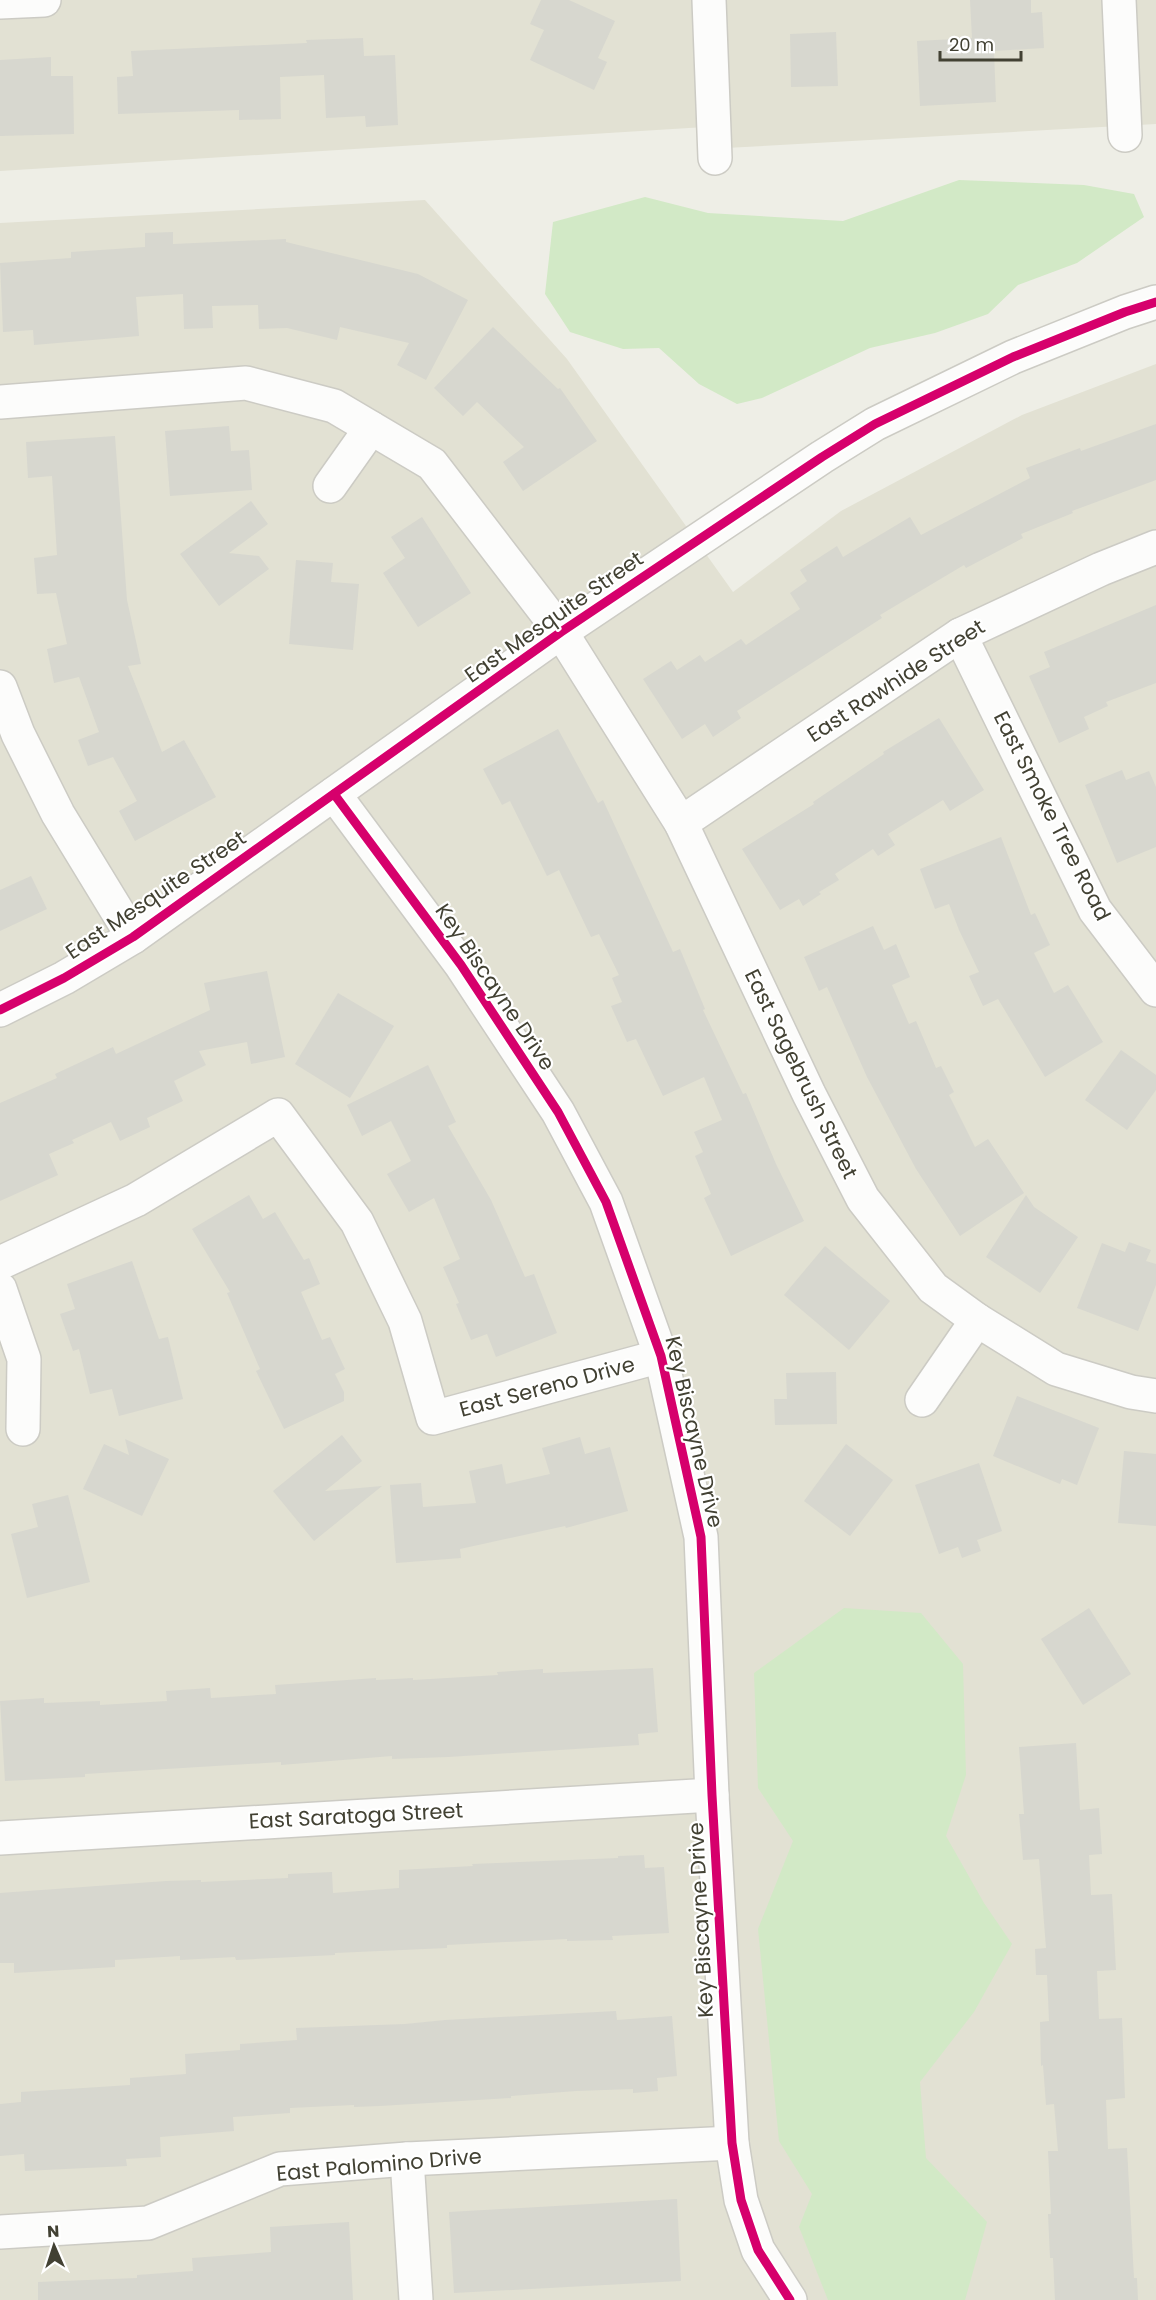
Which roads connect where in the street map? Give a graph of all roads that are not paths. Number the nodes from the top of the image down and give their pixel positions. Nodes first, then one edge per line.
1 (44, 0) edge
2 (709, 0) edge
3 (1119, 0) edge
4 (0, 2) edge
5 (1125, 135) dead end
6 (716, 158) dead end
7 (1156, 302) edge
8 (0, 402) edge
9 (371, 428) junction
10 (330, 486) dead end
11 (1156, 547) edge
12 (561, 632) junction
13 (960, 635) junction
14 (0, 687) edge
15 (9, 737) edge
16 (333, 794) junction
17 (681, 823) junction
18 (133, 937) junction
19 (1152, 976) edge
20 (0, 1010) edge
21 (0, 1263) edge
22 (0, 1289) edge
23 (977, 1320) junction
24 (661, 1356) junction
25 (1156, 1396) edge
26 (922, 1400) dead end
27 (23, 1429) dead end
28 (712, 1795) junction
29 (0, 1838) edge
30 (732, 2143) junction
31 (407, 2159) junction
32 (0, 2232) edge
33 (416, 2300) edge
34 (790, 2300) edge

1 - 4 street
2 - 6 street
3 - 5 street
7 - 12 street, East Mesquite Street
8 - 9 street, East Sagebrush Street
9 - 10 street
9 - 12 street, East Sagebrush Street
11 - 13 street, East Rawhide Street
12 - 16 street, East Mesquite Street
12 - 17 street, East Sagebrush Street
13 - 17 street, East Rawhide Street
13 - 19 street, East Smoke Tree Road
14 - 15 street
15 - 18 street
16 - 18 street, East Mesquite Street
16 - 24 street, Key Biscayne Drive
17 - 23 street, East Sagebrush Street
18 - 20 street, East Mesquite Street
21 - 24 street, East Sereno Drive
22 - 27 street
23 - 25 street, East Sagebrush Street
23 - 26 street
24 - 28 street, Key Biscayne Drive
28 - 29 street, East Saratoga Street
28 - 30 street, Key Biscayne Drive
30 - 31 street, East Palomino Drive
30 - 34 street, Key Biscayne Drive
31 - 32 street, East Palomino Drive
31 - 33 street

